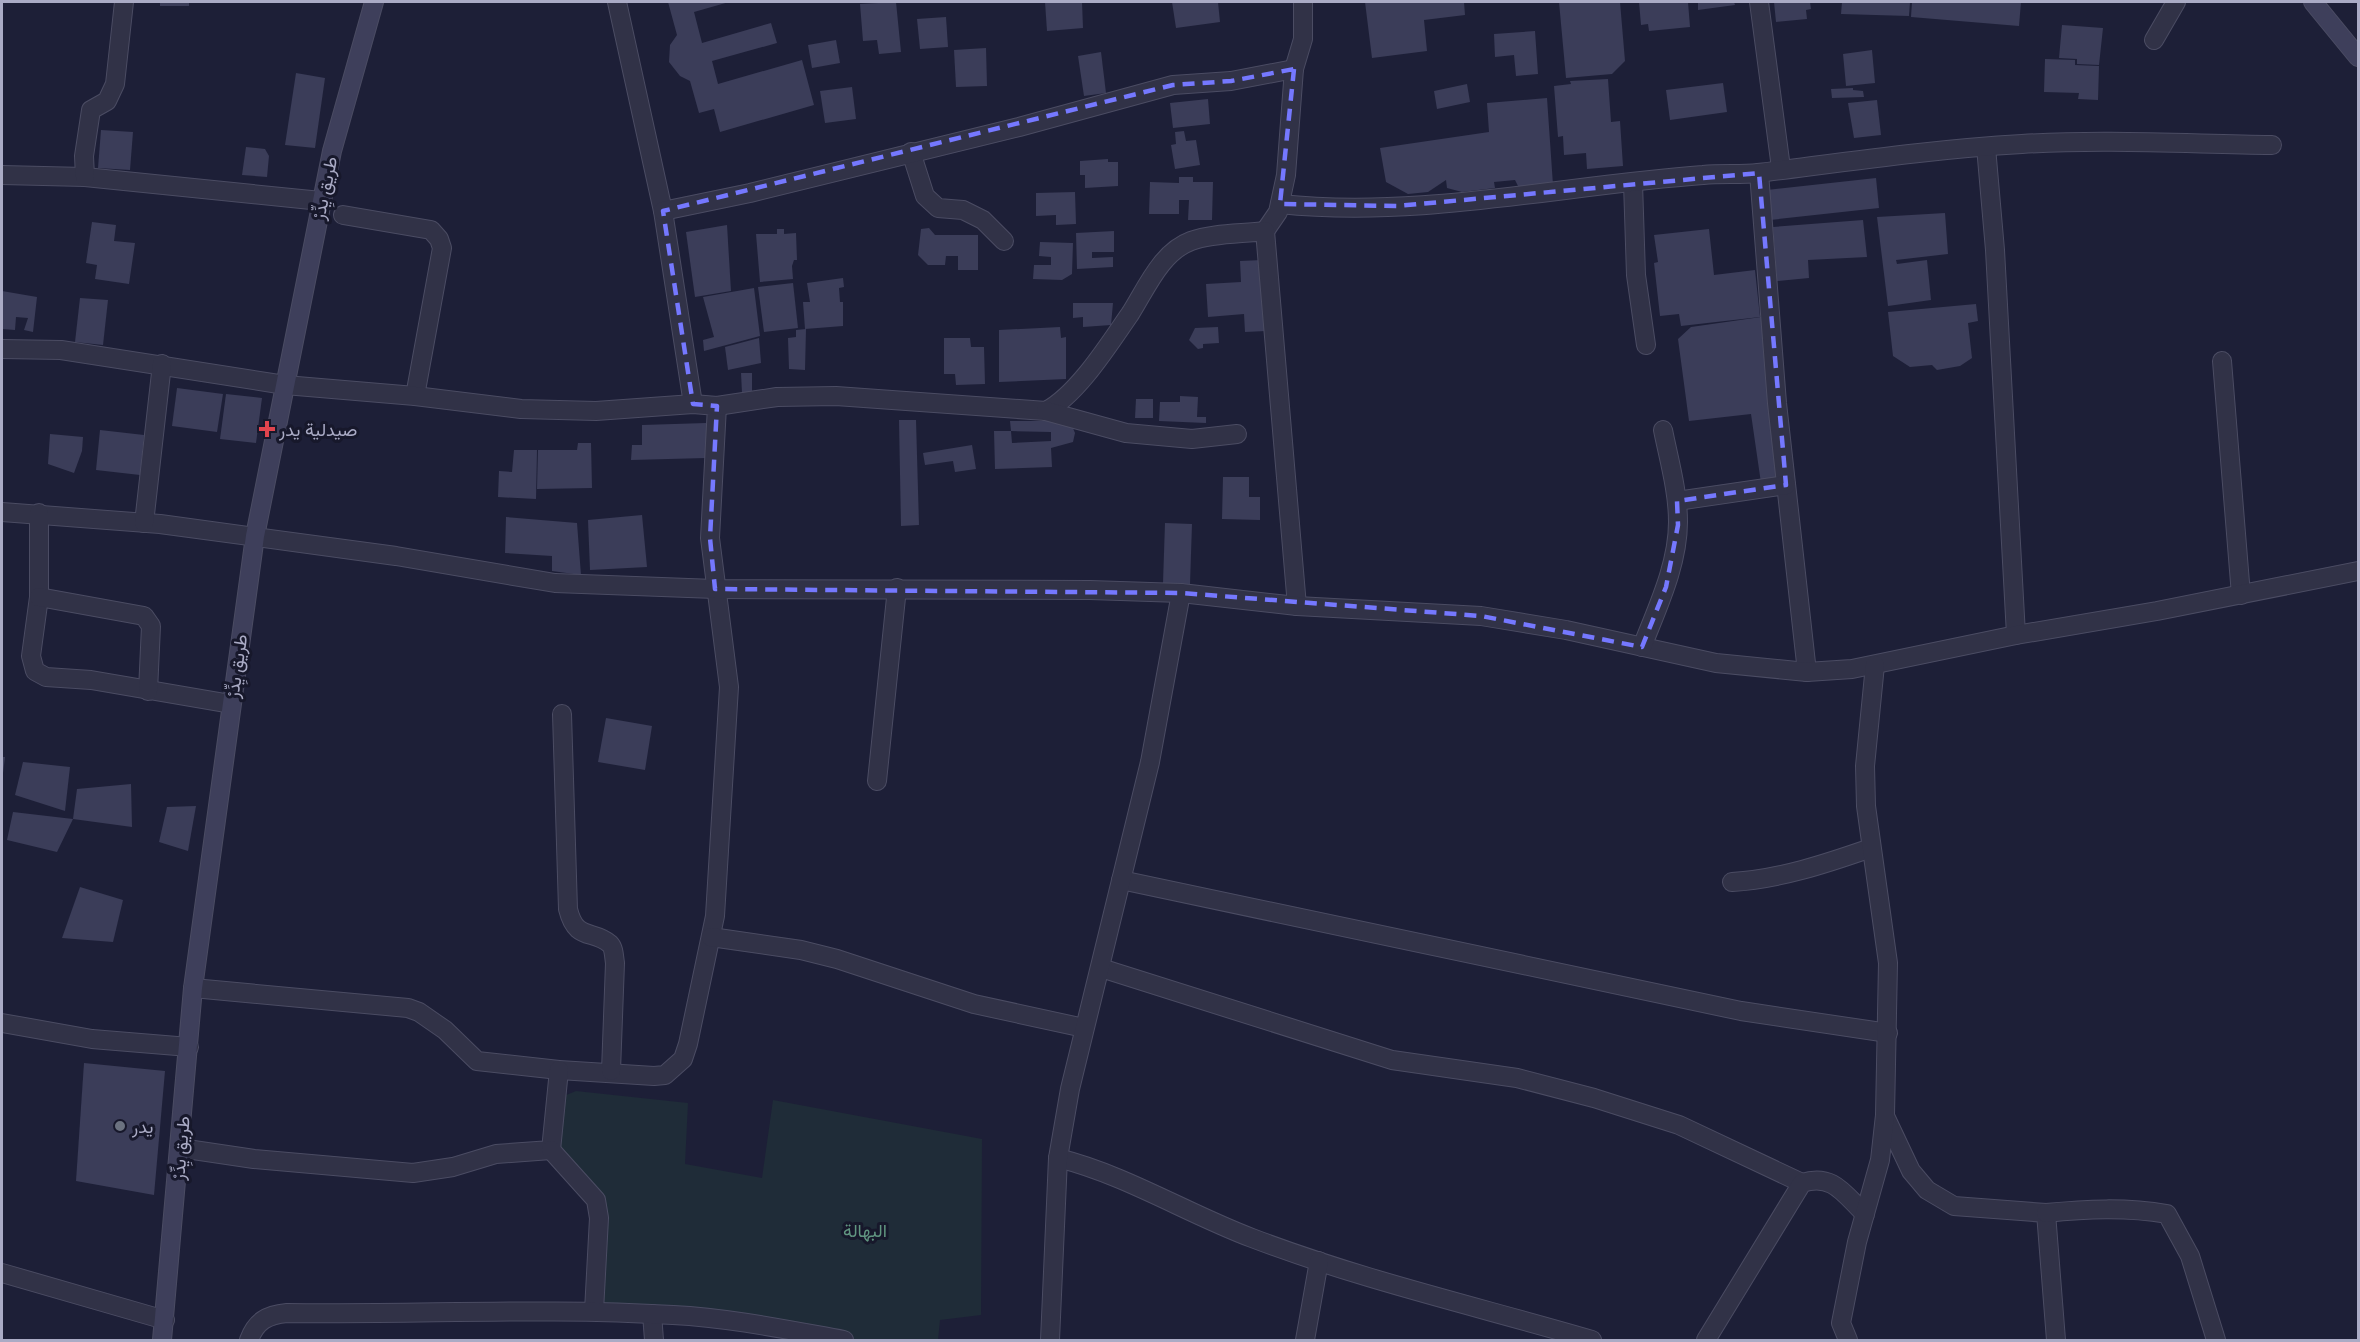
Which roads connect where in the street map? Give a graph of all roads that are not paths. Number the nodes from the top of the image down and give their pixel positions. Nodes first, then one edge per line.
1 (124, 2) edge
2 (374, 2) edge
3 (617, 2) edge
4 (1303, 2) edge
5 (1759, 2) edge
6 (2176, 2) edge
7 (2313, 2) edge
8 (2154, 40) dead end
9 (2358, 57) edge
10 (1294, 69) junction
11 (2272, 145) dead end
12 (1986, 147) junction
13 (911, 152) junction
14 (1781, 168) junction
15 (1758, 173) junction
16 (2, 175) edge
17 (85, 177) junction
18 (1633, 183) junction
19 (321, 201) junction
20 (1280, 204) junction
21 (663, 211) junction
22 (343, 215) dead end
23 (1265, 231) junction
24 (1004, 241) dead end
25 (1646, 345) dead end
26 (2, 349) edge
27 (2222, 361) dead end
28 (162, 364) junction
29 (285, 385) junction
30 (415, 396) junction
31 (693, 404) junction
32 (717, 406) junction
33 (1046, 411) junction
34 (1663, 430) dead end
35 (1236, 434) dead end
36 (1786, 485) junction
37 (1677, 501) junction
38 (2, 512) edge
39 (39, 513) junction
40 (144, 523) junction
41 (255, 536) junction
42 (2358, 571) edge
43 (897, 588) junction
44 (715, 589) junction
45 (1181, 593) junction
46 (2241, 596) junction
47 (39, 597) junction
48 (1297, 606) junction
49 (2016, 635) junction
50 (1641, 647) junction
51 (1875, 665) junction
52 (1807, 672) junction
53 (148, 691) junction
54 (231, 704) junction
55 (562, 714) dead end
56 (877, 781) dead end
57 (1871, 849) junction
58 (1121, 880) junction
59 (1731, 882) dead end
60 (711, 937) junction
61 (1101, 968) junction
62 (193, 988) junction
63 (2, 1023) edge
64 (1084, 1028) junction
65 (1888, 1033) junction
66 (189, 1047) junction
67 (559, 1070) junction
68 (611, 1071) junction
69 (1885, 1115) junction
70 (180, 1148) junction
71 (551, 1150) junction
72 (1058, 1158) junction
73 (1802, 1183) junction
74 (2046, 1213) junction
75 (1865, 1214) junction
76 (1319, 1261) junction
77 (2, 1273) edge
78 (594, 1311) junction
79 (652, 1314) junction
80 (165, 1320) junction
81 (1839, 1332) edge
82 (162, 1341) edge
83 (249, 1341) edge
84 (654, 1341) edge
85 (844, 1341) edge
86 (1050, 1341) edge
87 (1305, 1341) edge
88 (1592, 1341) edge
89 (1706, 1341) edge
90 (1848, 1341) edge
91 (2056, 1341) edge
92 (2216, 1341) edge

1 - 17 street
2 - 19 street, طريق يِدِّرْ
3 - 21 street
4 - 10 street
5 - 14 street
6 - 8 street
7 - 9 street
10 - 13 street
10 - 20 street
11 - 12 street
12 - 14 street
12 - 49 street
13 - 21 street
13 - 24 street
14 - 15 street
15 - 18 street
15 - 36 street
16 - 17 street
17 - 19 street
18 - 20 street
18 - 25 street
19 - 29 street, طريق يِدِّرْ
20 - 23 street
21 - 31 street
22 - 30 street
23 - 33 street
23 - 48 street
26 - 28 street
27 - 46 street
28 - 29 street
28 - 40 street
29 - 30 street
29 - 41 street, طريق يِدِّرْ
30 - 31 street
31 - 32 street
32 - 33 street
32 - 44 street
33 - 35 street
34 - 37 street
36 - 37 street
36 - 52 street
37 - 50 street
38 - 39 street
39 - 40 street
39 - 47 street
40 - 41 street
41 - 44 street
41 - 54 street, طريق يِدِّرْ
42 - 46 street
43 - 44 street
43 - 45 street
43 - 56 street
44 - 60 street
45 - 48 street
45 - 58 street
46 - 49 street
47 - 53 street
47 - 53 street
48 - 50 street
49 - 51 street
50 - 52 street
51 - 52 street
51 - 57 street
53 - 54 street
54 - 62 street, طريق يِدِّرْ
55 - 68 street
57 - 59 street
57 - 65 street
58 - 61 street
58 - 65 street
60 - 64 street
60 - 68 street
61 - 64 street
61 - 73 street
62 - 66 street, طريق يِدِّرْ
62 - 67 street
63 - 66 street
64 - 72 street
65 - 69 street
66 - 70 street, طريق يِدِّرْ
67 - 68 street
67 - 71 street
69 - 74 street
69 - 75 street
70 - 71 street
70 - 80 street, طريق يِدِّرْ
71 - 78 street
72 - 76 street
72 - 86 street
73 - 75 street
73 - 89 street
74 - 91 street
74 - 92 street
75 - 81 street
76 - 87 street
76 - 88 street
77 - 80 street
78 - 79 street
78 - 83 street
79 - 84 street
79 - 85 street
80 - 82 street, طريق يِدِّرْ
81 - 90 street

